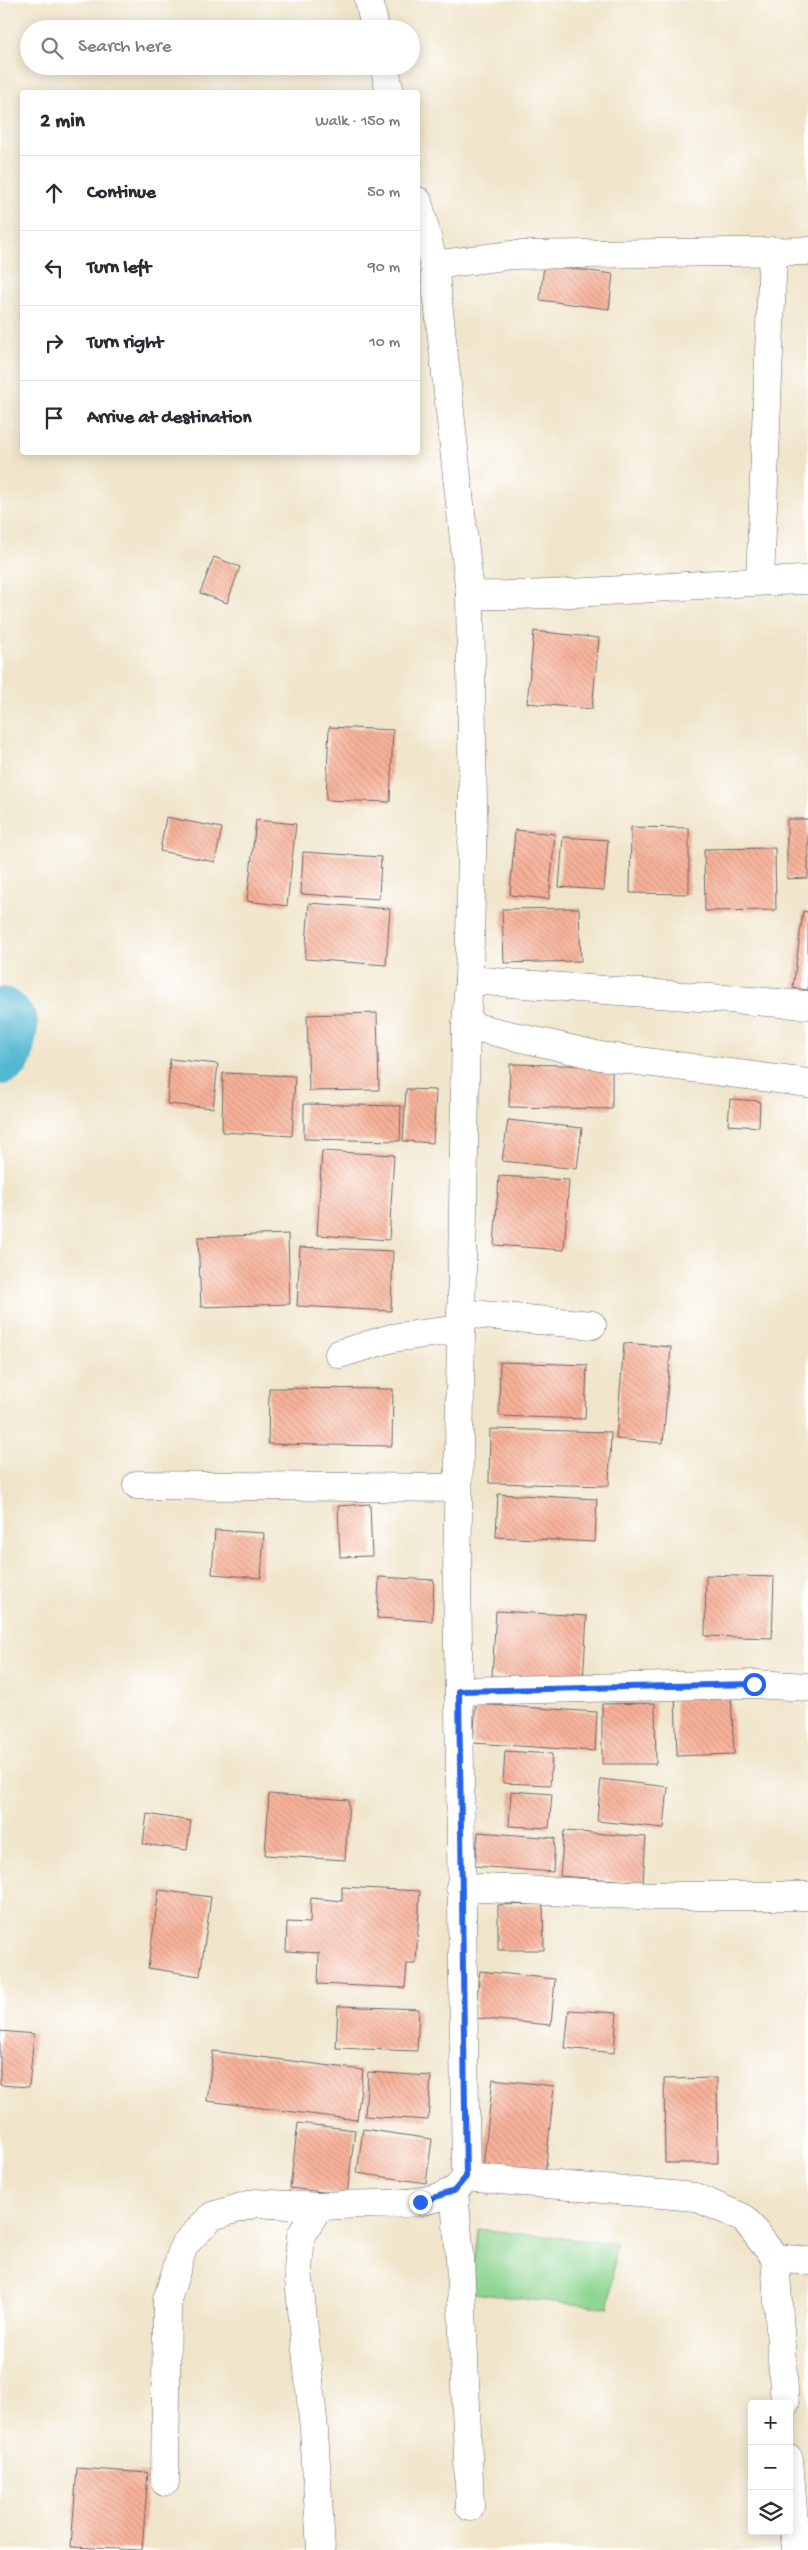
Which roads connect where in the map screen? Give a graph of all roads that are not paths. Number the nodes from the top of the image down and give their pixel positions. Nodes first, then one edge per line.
1 (369, 0) edge
2 (374, 20) edge
3 (386, 75) edge
4 (390, 90) edge
5 (420, 209) edge
6 (773, 250) junction
7 (808, 251) edge
8 (434, 264) junction
9 (808, 580) edge
10 (760, 581) junction
11 (470, 595) junction
12 (469, 980) junction
13 (808, 1005) edge
14 (466, 1025) junction
15 (808, 1083) edge
16 (461, 1321) junction
17 (592, 1325) dead end
18 (339, 1354) dead end
19 (137, 1485) dead end
20 (458, 1488) junction
21 (808, 1687) edge
22 (459, 1691) junction
23 (460, 1887) junction
24 (808, 1896) edge
25 (460, 2184) junction
26 (319, 2207) junction
27 (775, 2258) junction
28 (808, 2261) edge
29 (785, 2400) edge
30 (165, 2482) dead end
31 (791, 2490) edge
32 (470, 2507) dead end
33 (321, 2550) edge
34 (796, 2550) edge

1 - 2 street
3 - 4 street
5 - 8 street
6 - 7 street
6 - 8 street
6 - 10 street
8 - 11 street
9 - 10 street
10 - 11 street
11 - 12 street
12 - 13 street
12 - 14 street
14 - 15 street
14 - 16 street
16 - 17 street
16 - 18 street
16 - 20 street
19 - 20 street
20 - 22 street
21 - 22 street
22 - 23 street
23 - 24 street
23 - 25 street
25 - 26 street
25 - 27 street
25 - 32 street
26 - 30 street
26 - 33 street
27 - 28 street
27 - 29 street
31 - 34 street

